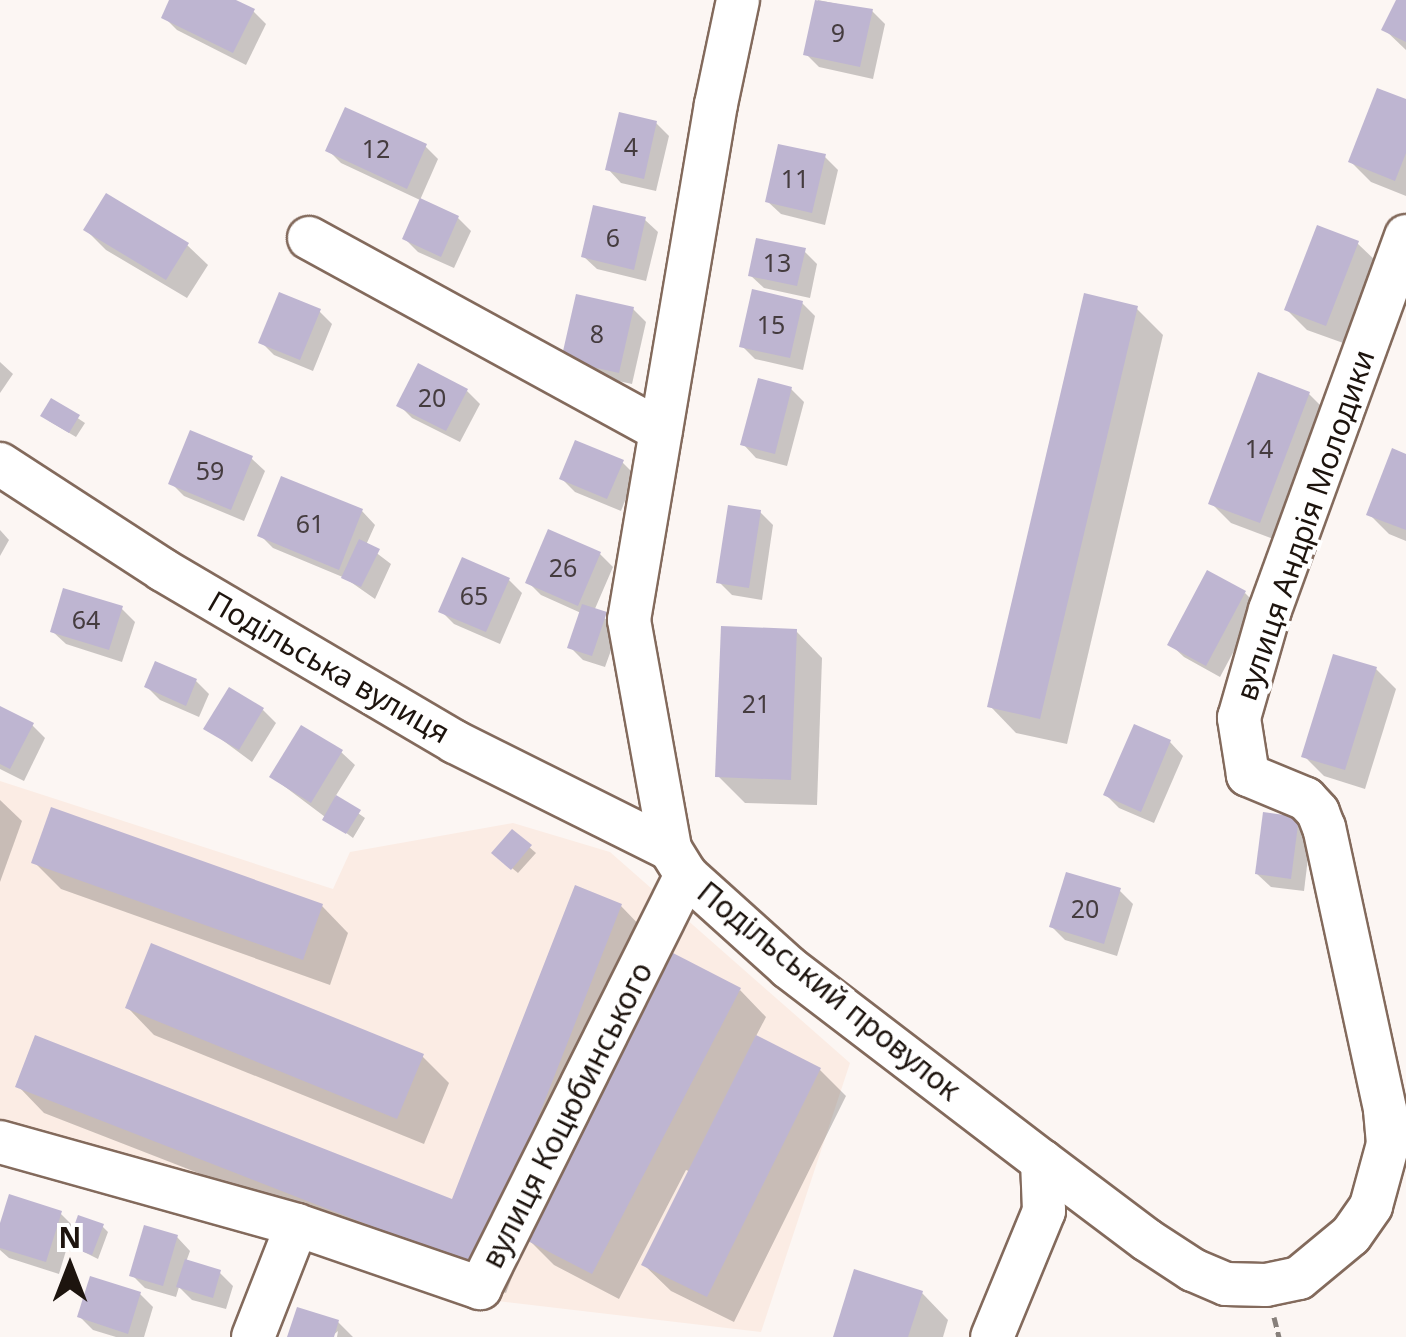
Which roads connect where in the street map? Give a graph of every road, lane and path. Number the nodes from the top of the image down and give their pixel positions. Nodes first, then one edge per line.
1 (738, 0) edge
2 (1406, 236) edge
3 (308, 238) dead end
4 (661, 431) junction
5 (0, 464) edge
6 (678, 862) junction
7 (0, 1142) edge
8 (1042, 1161) junction
9 (298, 1224) junction
10 (253, 1337) edge
11 (992, 1337) edge

1 - 4 street
2 - 8 street, вулиця Андрія Молодики
3 - 4 street
4 - 6 street
5 - 6 street, Подільська вулиця
6 - 8 street, Подільський провулок
6 - 9 street, вулиця Коцюбинського
7 - 9 street
8 - 11 street
9 - 10 street

